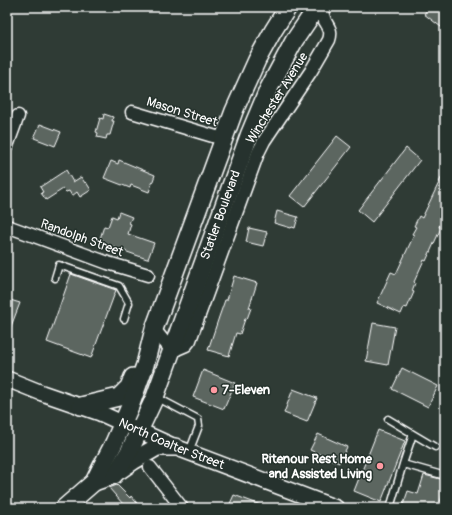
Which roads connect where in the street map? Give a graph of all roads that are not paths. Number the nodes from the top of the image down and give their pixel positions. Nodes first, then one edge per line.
1 (288, 7) edge
2 (317, 7) edge
3 (321, 7) edge
4 (132, 112) dead end
5 (18, 116) dead end
6 (224, 139) junction
7 (7, 146) edge
8 (7, 226) edge
9 (148, 275) dead end
10 (55, 278) dead end
11 (124, 319) dead end
12 (154, 329) junction
13 (172, 351) junction
14 (7, 379) edge
15 (155, 397) junction
16 (81, 406) junction
17 (388, 419) dead end
18 (122, 423) junction
19 (139, 431) junction
20 (413, 434) junction
21 (435, 447) dead end
22 (182, 449) junction
23 (403, 464) junction
24 (150, 467) dead end
25 (442, 475) dead end
26 (114, 476) junction
27 (94, 482) junction
28 (64, 508) edge
29 (182, 508) edge
30 (336, 508) edge
31 (390, 508) edge

1 - 6 main road, Statler Boulevard
2 - 13 main road, Statler Boulevard
3 - 13 street, Winchester Avenue
4 - 6 street, Mason Street
5 - 7 street
6 - 12 main road, Statler Boulevard
8 - 9 street, Randolph Street
10 - 11 lane
12 - 13 street
12 - 16 main road
12 - 18 main road, Statler Boulevard
13 - 15 main road, Statler Boulevard
14 - 16 street, North Coalter Street
15 - 19 main road, Statler Boulevard
15 - 22 lane
16 - 18 street, North Coalter Street
17 - 20 lane
18 - 19 street, North Coalter Street
18 - 27 main road, Statler Boulevard
19 - 22 street, North Coalter Street
19 - 26 main road, Statler Boulevard
20 - 21 lane
20 - 23 lane
22 - 26 main road
22 - 30 street, North Coalter Street
23 - 25 lane
23 - 31 lane
24 - 29 street
26 - 27 main road
27 - 28 main road

